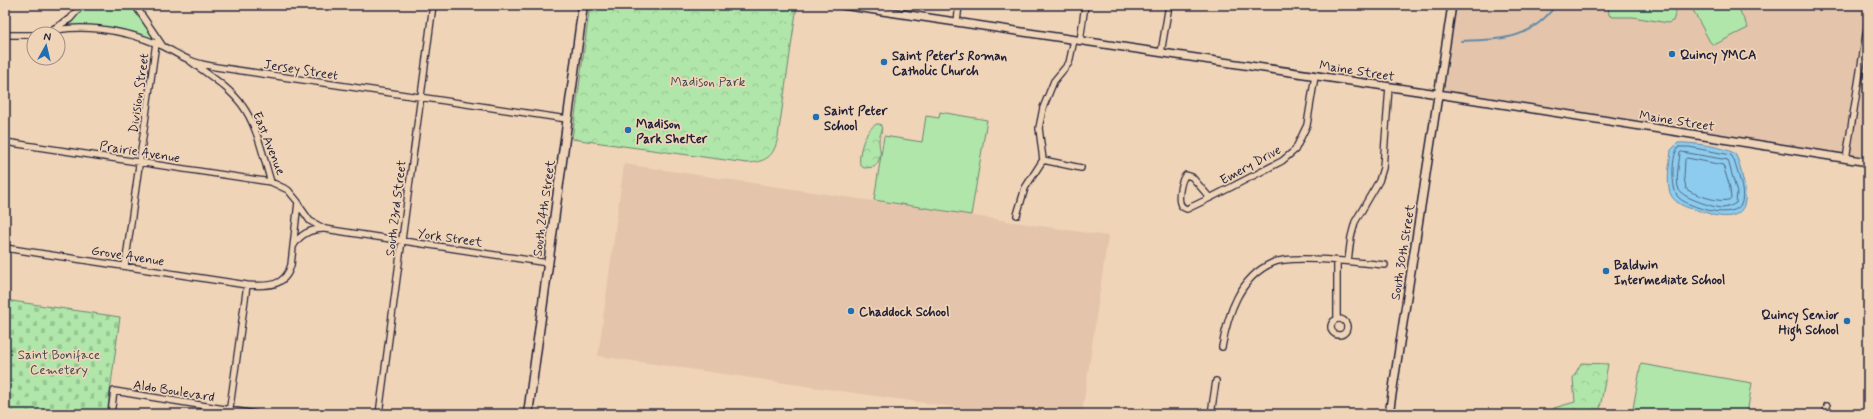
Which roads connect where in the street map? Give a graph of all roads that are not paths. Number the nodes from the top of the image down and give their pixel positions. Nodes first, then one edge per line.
1 (82, 5) edge
2 (135, 5) edge
3 (433, 5) edge
4 (583, 5) edge
5 (842, 5) edge
6 (959, 5) edge
7 (1085, 5) edge
8 (1169, 5) edge
9 (1452, 5) edge
10 (957, 22) junction
11 (1868, 22) edge
12 (58, 26) edge
13 (66, 28) edge
14 (5, 35) edge
15 (26, 35) edge
16 (1077, 40) junction
17 (156, 43) junction
18 (162, 46) junction
19 (1161, 53) junction
20 (189, 60) junction
21 (1315, 76) junction
22 (1388, 87) junction
23 (1438, 94) junction
24 (420, 98) junction
25 (567, 119) junction
26 (5, 142) edge
27 (1846, 159) junction
28 (1043, 160) junction
29 (139, 162) junction
30 (1868, 162) edge
31 (1081, 168) dead end
32 (271, 182) junction
33 (1210, 198) junction
34 (298, 202) junction
35 (1017, 215) dead end
36 (325, 229) junction
37 (402, 241) junction
38 (293, 247) junction
39 (5, 248) edge
40 (1337, 261) junction
41 (1348, 261) junction
42 (548, 263) junction
43 (1385, 265) dead end
44 (125, 266) junction
45 (247, 285) junction
46 (1337, 319) dead end
47 (1222, 347) dead end
48 (1216, 381) dead end
49 (1827, 406) dead end
50 (230, 412) edge
51 (111, 414) edge
52 (255, 414) edge
53 (379, 414) edge
54 (528, 414) edge
55 (1211, 414) edge
56 (1389, 414) edge
57 (1826, 414) edge

1 - 12 street
2 - 18 street
3 - 24 street, South 23rd Street
4 - 25 main road, South 24th Street
5 - 10 street, Maine Street
6 - 10 street
7 - 16 street
8 - 19 street
9 - 23 street, South 30th Street
10 - 16 street, Maine Street
11 - 27 street
13 - 17 street, Jersey Street
14 - 15 street
16 - 19 street, Maine Street
16 - 28 street
17 - 18 street, Jersey Street
17 - 29 street, Division Street
18 - 20 street, Jersey Street
19 - 21 street, Maine Street
20 - 24 street, Jersey Street
20 - 32 street, East Avenue
21 - 22 street, Maine Street
21 - 33 street, Emery Drive
22 - 23 street, Maine Street
22 - 41 street
23 - 27 street, Maine Street
23 - 56 street, South 30th Street
24 - 25 street, Jersey Street
24 - 37 street, South 23rd Street
25 - 42 main road, South 24th Street
26 - 29 street, Prairie Avenue
27 - 30 street, Maine Street
28 - 31 street
28 - 35 street
29 - 32 street, Prairie Avenue
29 - 44 street, Division Street
32 - 34 street, East Avenue
33 - 33 street, Emery Drive
34 - 36 street, York Street
34 - 38 street
36 - 37 street, York Street
36 - 38 street, York Street
37 - 42 street, York Street
37 - 53 street, South 23rd Street
38 - 45 street
39 - 44 street, Grove Avenue
40 - 41 street
40 - 46 street
40 - 47 street
41 - 43 street
42 - 54 main road, South 24th Street
44 - 45 street, Grove Avenue
45 - 50 street
48 - 55 street
49 - 57 street
50 - 51 street, Aldo Boulevard
50 - 52 street, Aldo Boulevard

